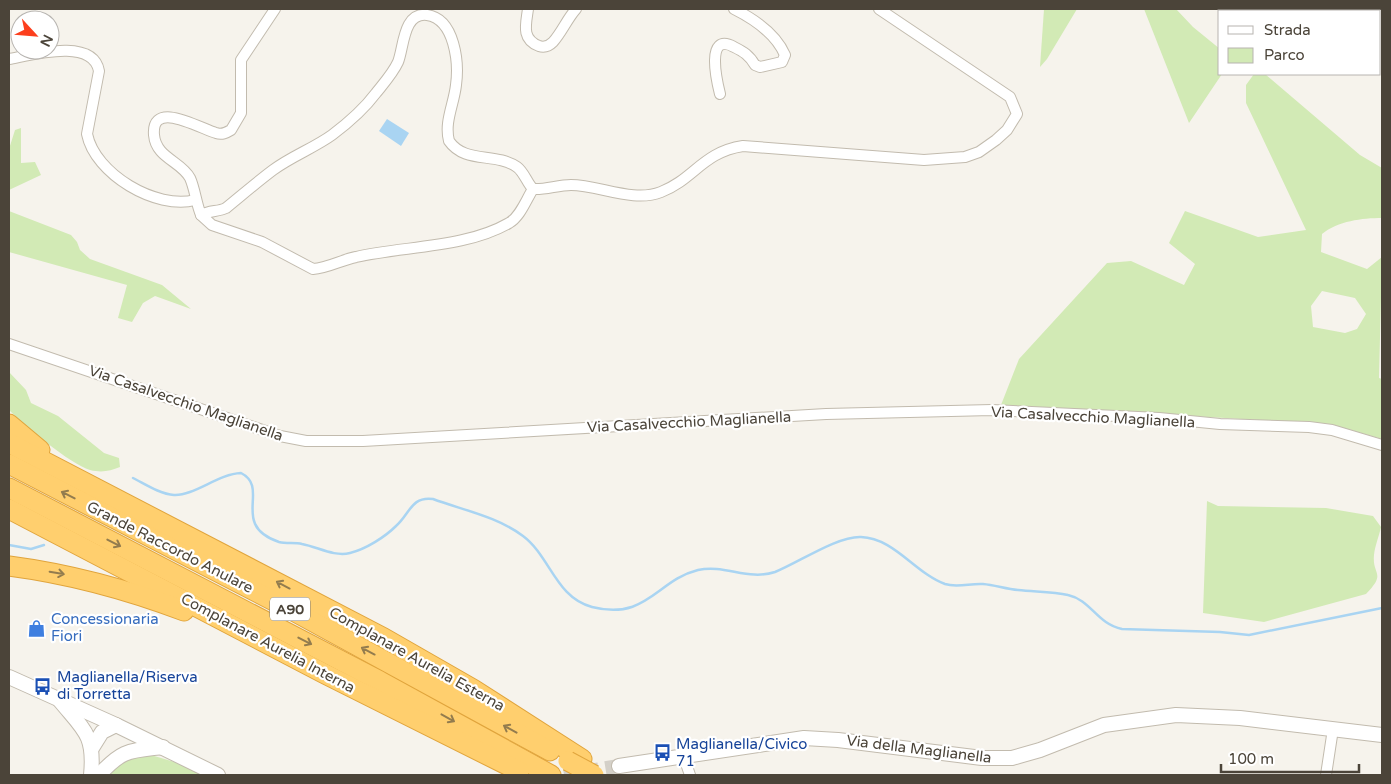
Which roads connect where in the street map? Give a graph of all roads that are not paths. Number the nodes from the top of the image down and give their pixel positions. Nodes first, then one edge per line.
1 (275, 9) edge
2 (528, 9) edge
3 (576, 9) edge
4 (734, 9) edge
5 (879, 9) edge
6 (9, 59) edge
7 (720, 94) dead end
8 (533, 189) junction
9 (195, 200) junction
10 (201, 215) junction
11 (9, 344) edge
12 (9, 424) edge
13 (9, 443) edge
14 (1382, 445) edge
15 (9, 464) edge
16 (9, 488) edge
17 (9, 509) edge
18 (226, 555) junction
19 (9, 566) edge
20 (325, 674) junction
21 (9, 677) edge
22 (58, 699) junction
23 (116, 725) junction
24 (1333, 729) junction
25 (1382, 735) edge
26 (163, 747) junction
27 (92, 748) junction
28 (683, 755) junction
29 (114, 759) junction
30 (575, 760) junction
31 (612, 771) edge
32 (533, 772) edge
33 (91, 775) edge
34 (99, 775) edge
35 (218, 775) edge
36 (594, 775) edge
37 (690, 775) edge
38 (1326, 775) edge

1 - 9 street
2 - 3 street
4 - 7 street
5 - 8 street
6 - 9 street
8 - 10 street
8 - 10 street
9 - 10 street
11 - 14 street, Via Casalvecchio Maglianella
12 - 18 highway
13 - 18 highway, Complanare Aurelia Esterna
30 -> 15 highway, Grande Raccordo Anulare / A90
16 -> 32 highway, Grande Raccordo Anulare / A90
17 - 20 highway, Complanare Aurelia Interna
30 -> 18 highway, Complanare Aurelia Esterna
19 -> 20 highway
20 - 32 highway, Complanare Aurelia Interna
21 - 22 street
22 - 23 street
22 - 27 street
23 - 26 street
23 - 27 street
23 - 29 street
24 - 25 street, Via della Maglianella
24 - 28 street, Via della Maglianella
24 - 38 street
26 - 29 street
26 - 35 street
27 - 33 street
28 - 31 street, Via della Maglianella
28 - 37 street
29 - 34 street
30 - 31 highway, Complanare Aurelia Esterna
30 - 36 highway, Grande Raccordo Anulare / A90, bridge

